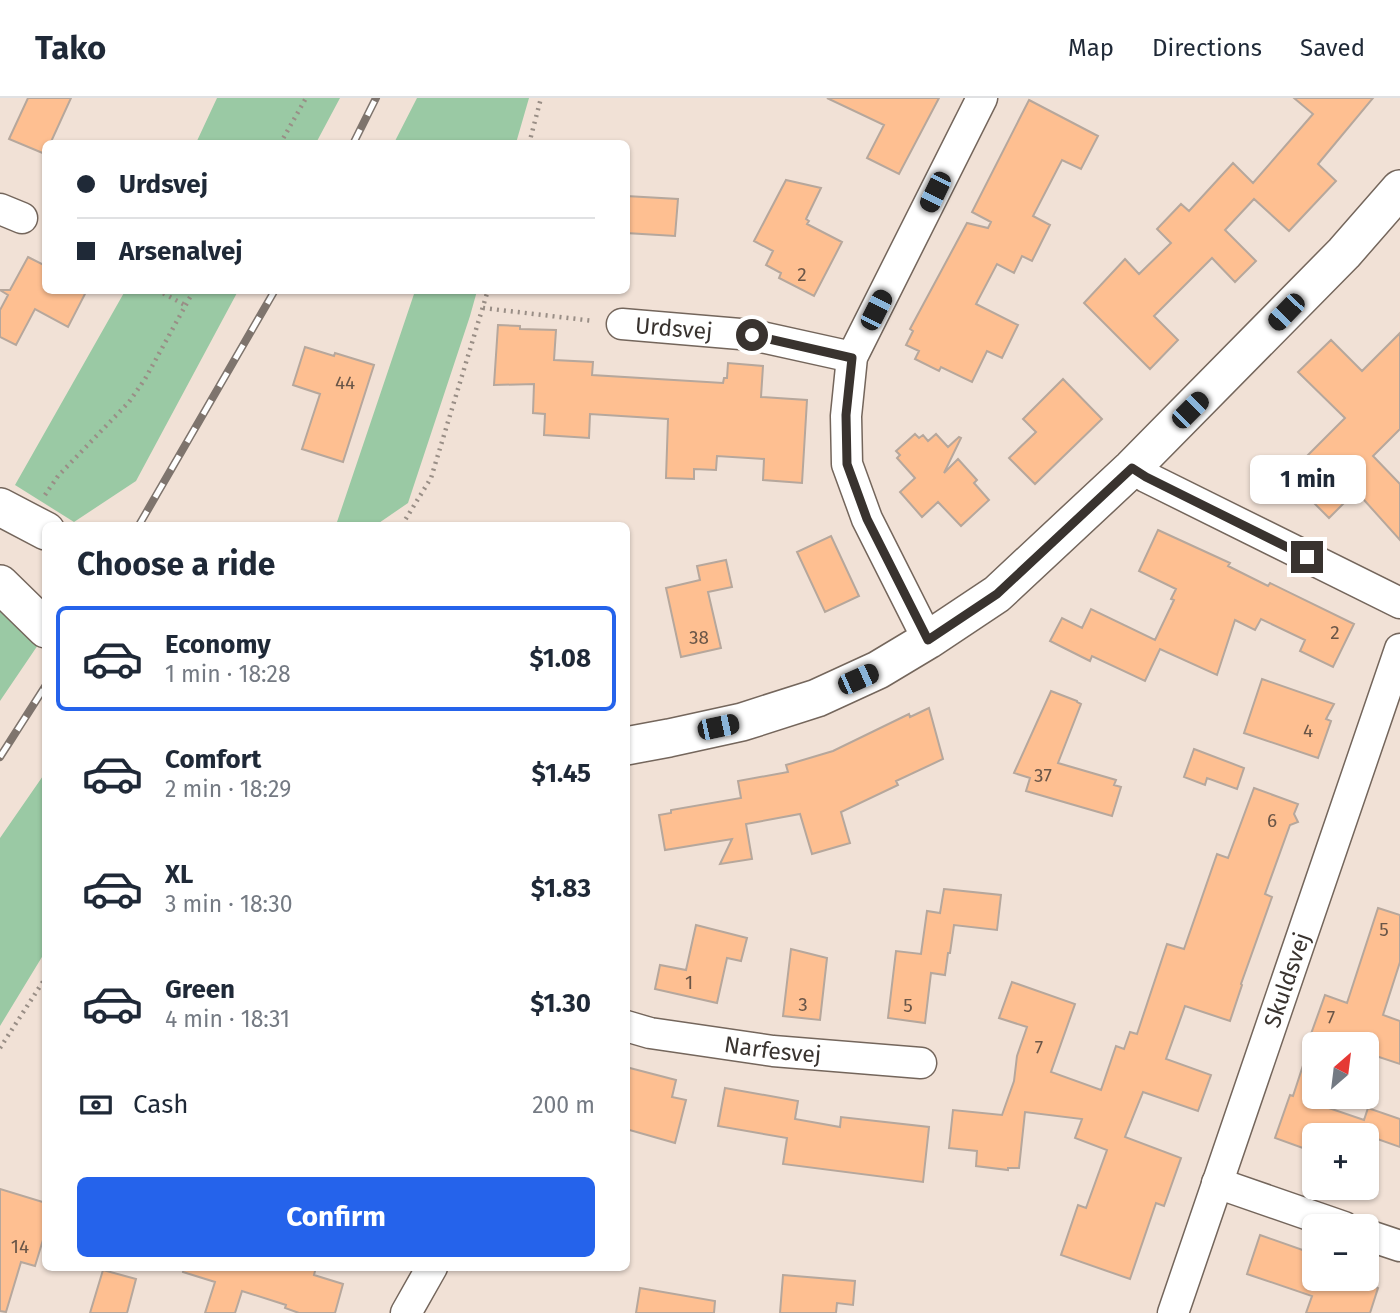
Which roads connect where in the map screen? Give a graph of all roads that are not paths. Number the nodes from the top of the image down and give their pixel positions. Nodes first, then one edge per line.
1 (982, 98) edge
2 (1400, 189) edge
3 (621, 324) road end
4 (852, 358) junction
5 (1132, 468) junction
6 (0, 506) edge
7 (42, 529) edge
8 (6, 591) edge
9 (1400, 603) edge
10 (42, 624) edge
11 (928, 640) junction
12 (1400, 649) edge
13 (630, 745) edge
14 (630, 1027) edge
15 (921, 1063) dead end
16 (1217, 1183) junction
17 (1306, 1214) edge
18 (1379, 1238) edge
19 (1400, 1246) edge
20 (430, 1271) edge
21 (410, 1312) edge
22 (1173, 1313) edge

1 - 4 street
2 - 5 street
3 - 4 street, Urdsvej
4 - 11 street
5 - 9 street
5 - 11 street
6 - 7 street
8 - 10 street
11 - 13 street
12 - 16 street, Skuldsvej
14 - 15 street, Narfesvej
16 - 17 street
16 - 22 street, Skuldsvej
18 - 19 street
20 - 21 street

